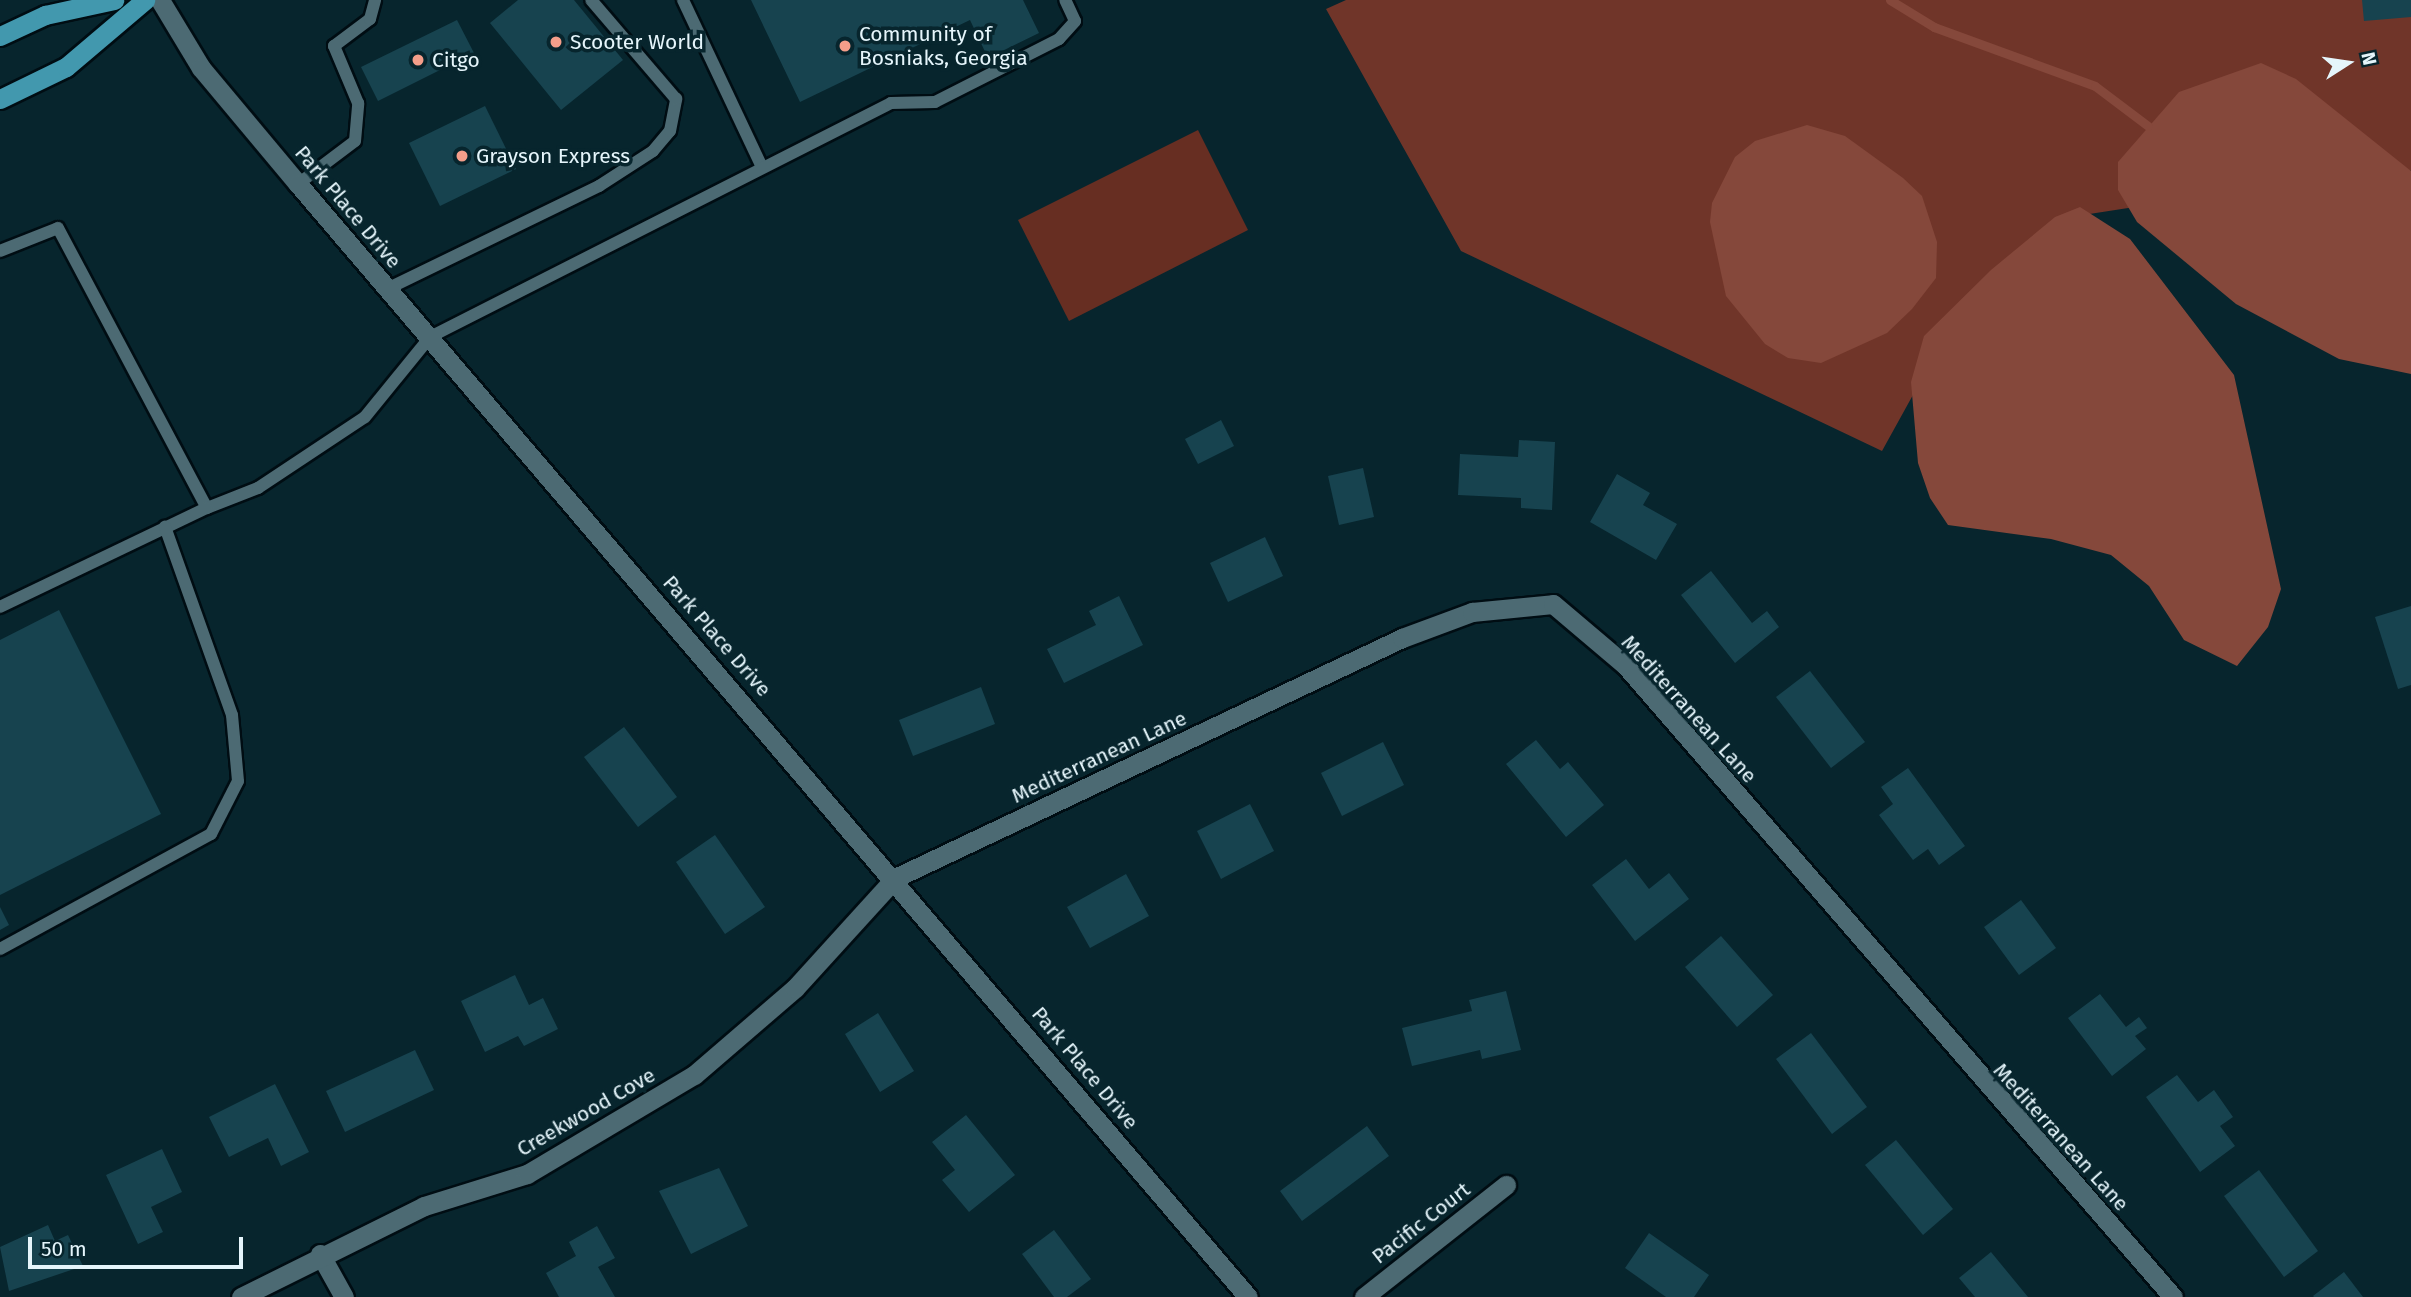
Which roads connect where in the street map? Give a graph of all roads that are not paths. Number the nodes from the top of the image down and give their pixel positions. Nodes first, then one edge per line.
1 (114, 0) edge
2 (145, 0) edge
3 (160, 0) edge
4 (375, 0) edge
5 (592, 0) edge
6 (683, 0) edge
7 (1065, 0) edge
8 (0, 36) edge
9 (0, 99) edge
10 (761, 165) junction
11 (298, 184) junction
12 (0, 251) edge
13 (387, 289) junction
14 (430, 337) junction
15 (206, 508) junction
16 (165, 527) junction
17 (0, 607) edge
18 (895, 878) junction
19 (0, 949) edge
20 (1506, 1185) dead end
21 (320, 1254) junction
22 (241, 1297) edge
23 (344, 1297) edge
24 (1248, 1297) edge
25 (1364, 1297) edge
26 (2173, 1297) edge

1 - 8 main road
2 - 9 main road
3 - 11 street, Park Place Drive
4 - 11 lane
5 - 13 lane
6 - 10 lane
7 - 10 lane
10 - 14 lane
11 - 13 street, Park Place Drive
12 - 15 lane
13 - 14 street, Park Place Drive
14 - 15 lane
14 - 18 street, Park Place Drive
15 - 16 lane
16 - 17 lane
16 - 19 lane
18 - 21 street, Creekwood Cove
18 - 24 street, Park Place Drive
18 - 26 street, Mediterranean Lane
20 - 25 street, Pacific Court
21 - 22 street, Creekwood Cove
21 - 23 street

